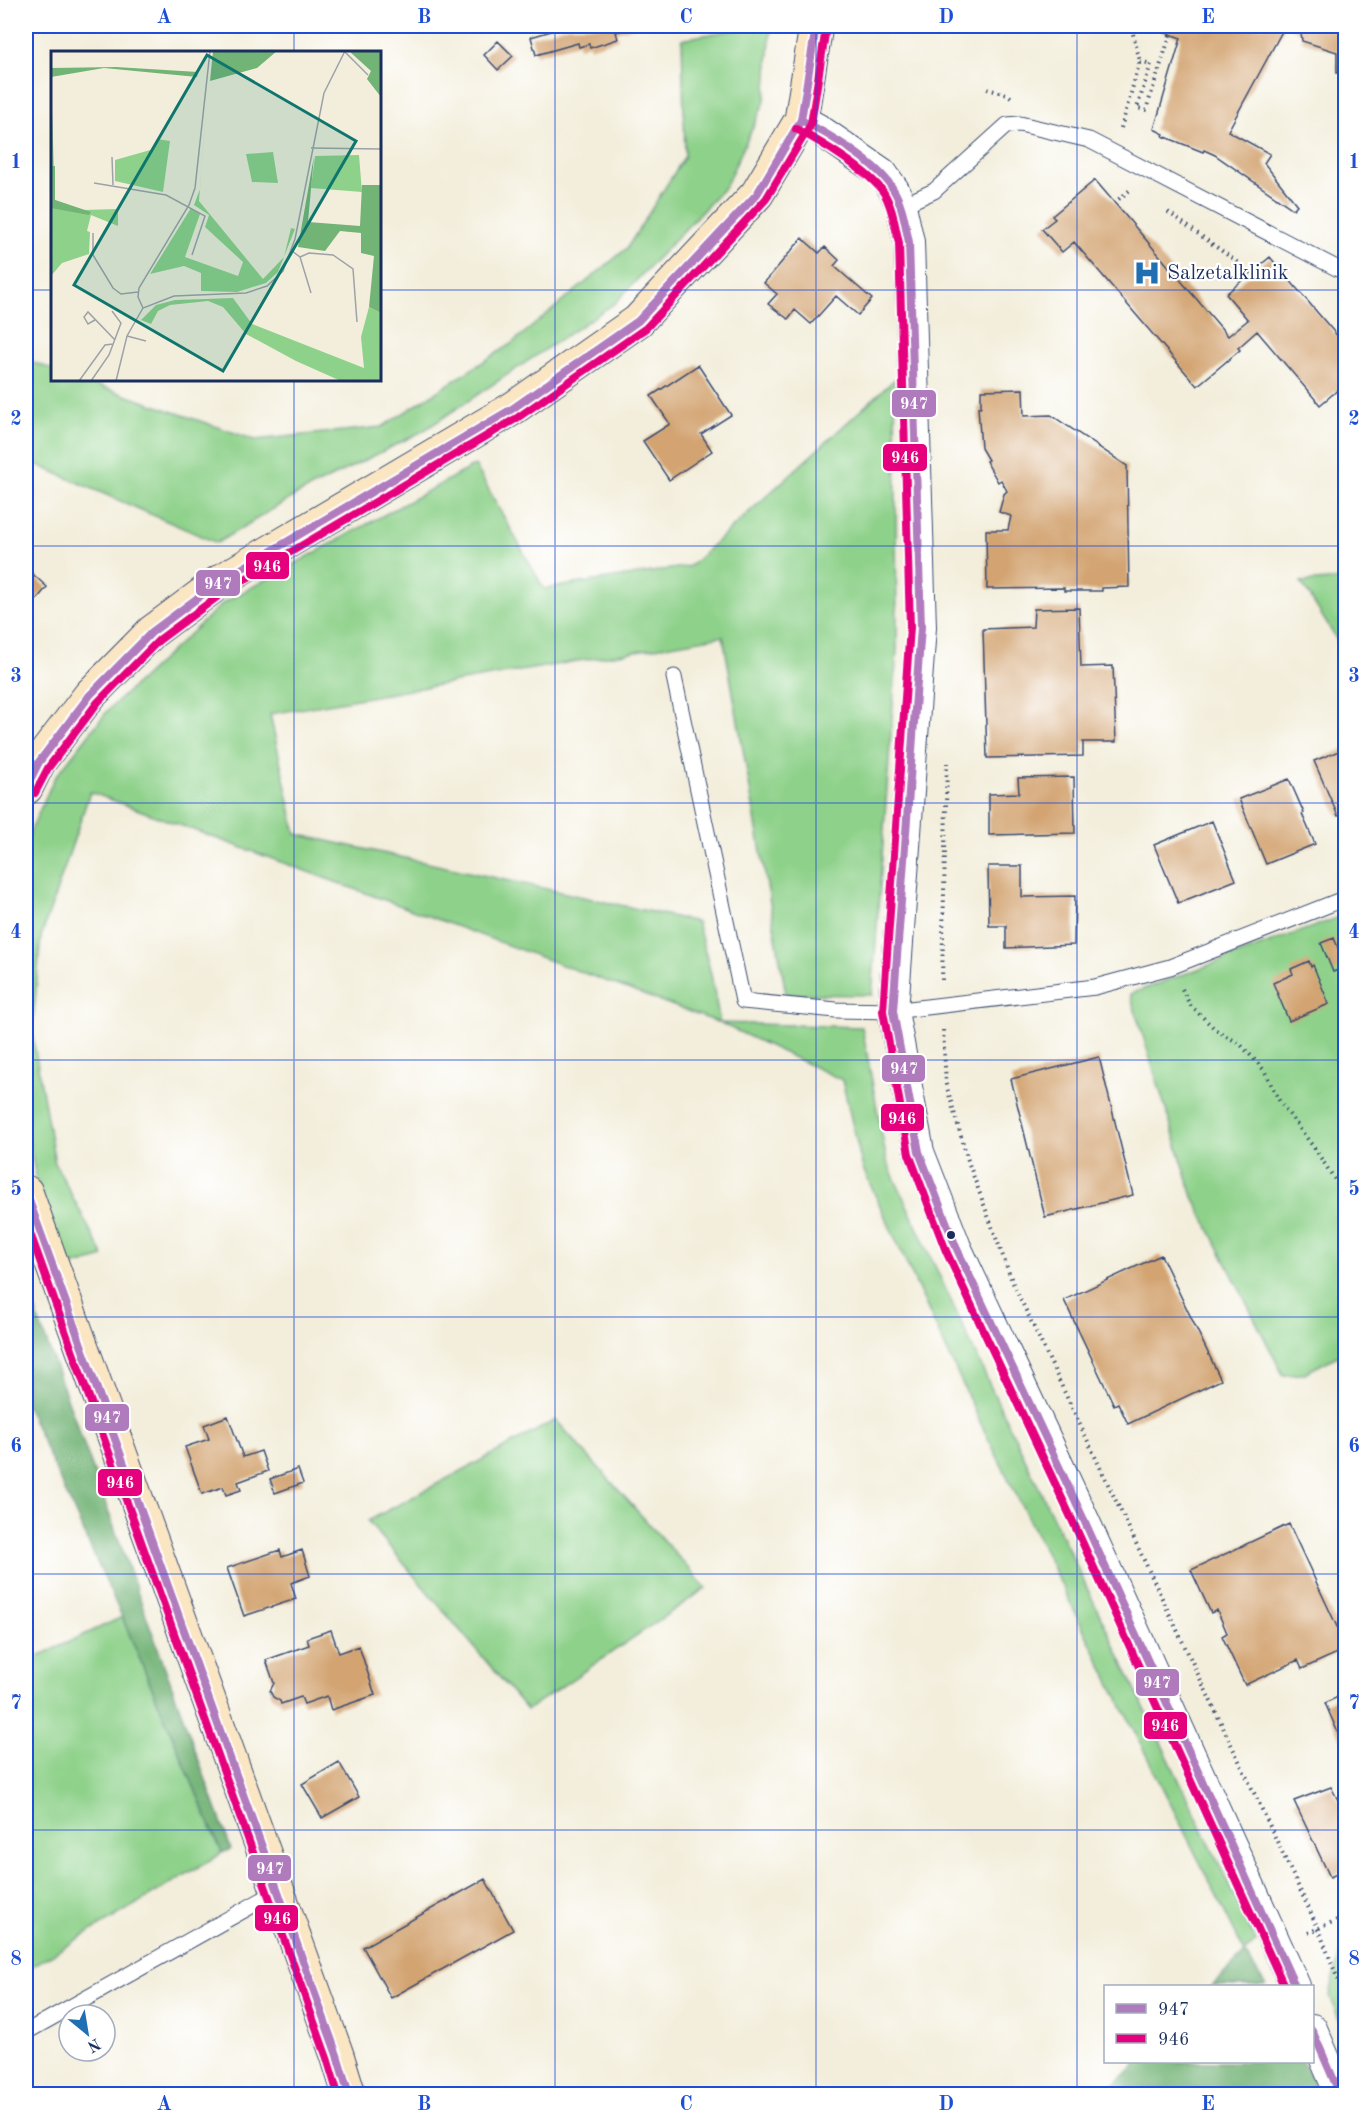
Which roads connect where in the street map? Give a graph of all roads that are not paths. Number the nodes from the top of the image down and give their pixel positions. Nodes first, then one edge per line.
1 (816, 26) edge
2 (801, 120) junction
3 (901, 206) junction
4 (1346, 273) edge
5 (674, 677) dead end
6 (26, 788) edge
7 (1346, 898) edge
8 (893, 1011) junction
9 (26, 1192) edge
10 (278, 1890) junction
11 (1295, 1985) edge
12 (26, 2032) edge
13 (1314, 2034) edge
14 (348, 2094) edge
15 (1340, 2094) edge

1 - 2 main road
2 - 3 street
2 - 6 main road
3 - 4 lane
3 - 8 street
5 - 8 lane
7 - 8 lane
8 - 11 street
9 - 10 main road
10 - 12 lane
10 - 14 main road
13 - 15 street

